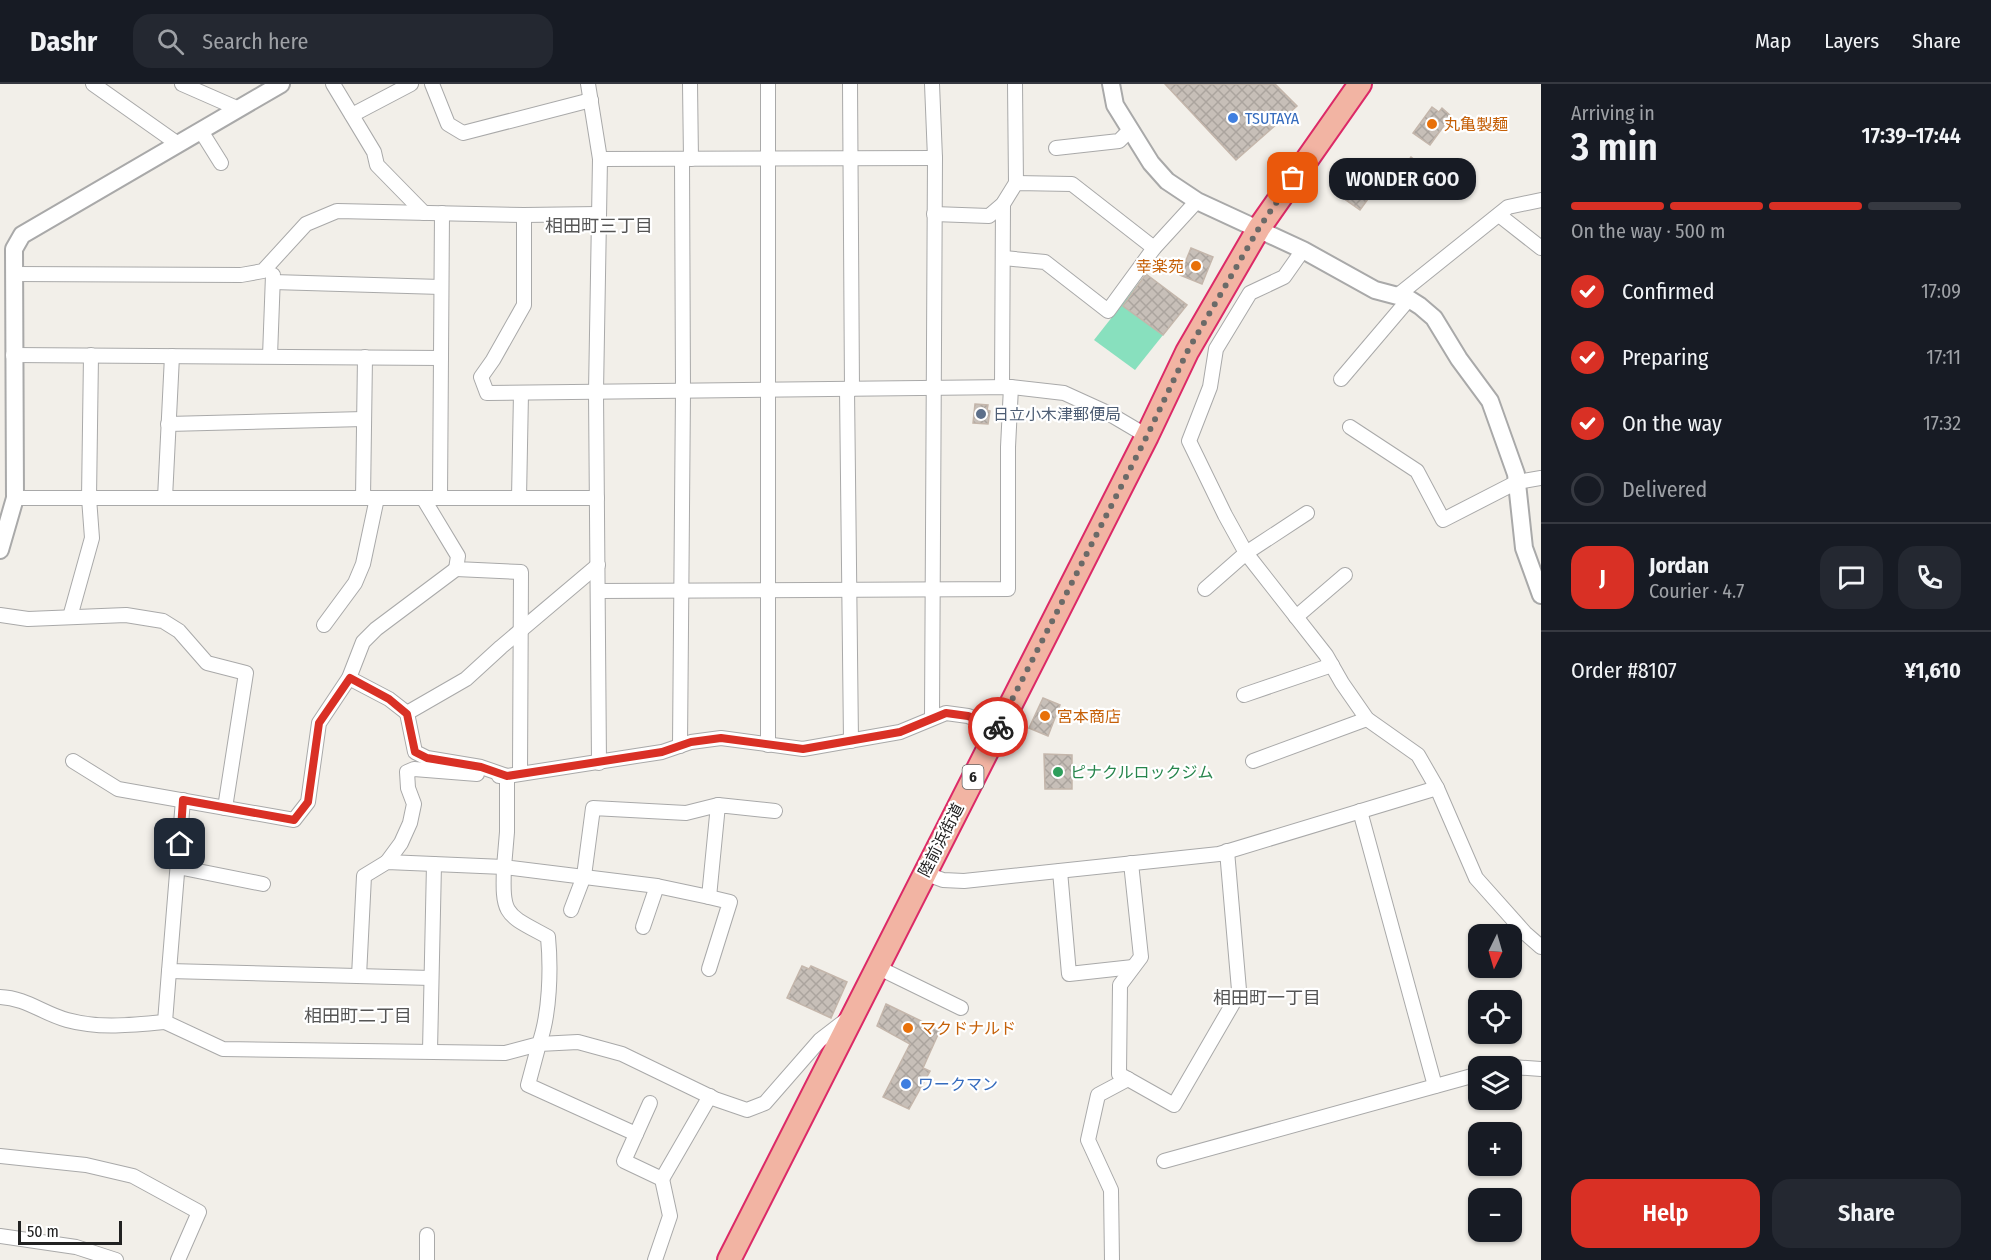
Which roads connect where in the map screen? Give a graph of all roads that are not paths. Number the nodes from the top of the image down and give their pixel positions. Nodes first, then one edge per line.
1 (93, 84) edge
2 (182, 84) edge
3 (281, 84) edge
4 (333, 84) edge
5 (411, 84) edge
6 (432, 84) edge
7 (588, 84) edge
8 (690, 84) edge
9 (768, 84) edge
10 (850, 84) edge
11 (932, 84) edge
12 (1015, 84) edge
13 (1111, 84) edge
14 (1360, 84) edge
15 (591, 99) junction
16 (239, 109) junction
17 (352, 115) junction
18 (1130, 130) junction
19 (201, 131) junction
20 (178, 144) junction
21 (1056, 148) dead end
22 (768, 158) junction
23 (851, 158) junction
24 (934, 158) junction
25 (600, 159) junction
26 (686, 159) junction
27 (221, 163) dead end
28 (1016, 183) junction
29 (1541, 200) edge
30 (1197, 201) junction
31 (1003, 204) junction
32 (424, 213) junction
33 (441, 213) junction
34 (599, 214) junction
35 (934, 214) junction
36 (524, 215) junction
37 (1499, 215) junction
38 (1259, 228) junction
39 (1154, 248) junction
40 (1541, 248) edge
41 (1303, 250) junction
42 (1004, 258) junction
43 (273, 260) junction
44 (14, 274) junction
45 (273, 282) junction
46 (441, 287) junction
47 (1403, 297) junction
48 (14, 355) junction
49 (91, 355) junction
50 (172, 356) junction
51 (270, 356) junction
52 (365, 357) junction
53 (441, 358) junction
54 (1341, 379) dead end
55 (1006, 387) junction
56 (933, 388) junction
57 (850, 389) junction
58 (768, 390) junction
59 (683, 391) junction
60 (596, 392) junction
61 (522, 393) junction
62 (364, 419) junction
63 (168, 424) junction
64 (1350, 427) dead end
65 (1147, 436) junction
66 (1541, 478) edge
67 (1517, 482) junction
68 (15, 498) junction
69 (89, 498) junction
70 (165, 498) junction
71 (370, 498) junction
72 (423, 498) junction
73 (440, 498) junction
74 (519, 498) junction
75 (597, 498) junction
76 (1306, 513) dead end
77 (0, 550) edge
78 (1246, 553) junction
79 (598, 565) junction
80 (456, 569) junction
81 (1345, 575) dead end
82 (1205, 589) dead end
83 (681, 590) junction
84 (768, 590) junction
85 (849, 590) junction
86 (933, 590) junction
87 (598, 591) junction
88 (1541, 595) edge
89 (0, 615) edge
90 (70, 617) junction
91 (1296, 617) junction
92 (324, 625) dead end
93 (520, 631) junction
94 (1332, 665) junction
95 (350, 678) junction
96 (1244, 695) dead end
97 (407, 714) junction
98 (932, 717) junction
99 (1367, 719) junction
100 (997, 728) junction
101 (851, 741) junction
102 (768, 745) junction
103 (680, 746) junction
104 (73, 761) dead end
105 (1252, 761) dead end
106 (599, 763) junction
107 (514, 775) junction
108 (1437, 789) junction
109 (183, 800) junction
110 (718, 805) junction
111 (225, 808) junction
112 (775, 811) dead end
113 (1360, 811) junction
114 (1227, 851) junction
115 (387, 862) junction
116 (1131, 863) junction
117 (434, 864) junction
118 (178, 867) junction
119 (504, 867) junction
120 (1060, 871) junction
121 (924, 873) junction
122 (584, 876) junction
123 (263, 884) dead end
124 (657, 886) junction
125 (709, 897) junction
126 (571, 910) dead end
127 (643, 927) dead end
128 (1541, 947) edge
129 (877, 967) junction
130 (1133, 967) junction
131 (710, 969) dead end
132 (169, 971) junction
133 (359, 976) junction
134 (432, 978) junction
135 (0, 997) edge
136 (962, 1008) dead end
137 (852, 1016) junction
138 (165, 1022) junction
139 (539, 1044) junction
140 (430, 1051) junction
141 (1522, 1068) edge
142 (1541, 1069) edge
143 (1468, 1077) edge
144 (1128, 1079) junction
145 (1435, 1086) junction
146 (710, 1096) junction
147 (650, 1103) dead end
148 (636, 1134) junction
149 (0, 1156) edge
150 (1164, 1161) dead end
151 (662, 1179) junction
152 (427, 1235) dead end
153 (0, 1236) edge
154 (116, 1260) edge
155 (178, 1260) edge
156 (427, 1260) edge
157 (655, 1260) edge
158 (729, 1260) edge
159 (1112, 1260) edge

1 - 20 street
2 - 16 street
3 - 16 street
4 - 17 street
5 - 17 street
6 - 15 street
7 - 15 street
8 - 26 street
9 - 22 street
10 - 23 street
11 - 24 street
12 - 28 street
13 - 18 street
14 - 38 highway, 陸前浜街道 / 6
15 - 25 street
16 - 19 street
17 - 32 street
18 - 21 street
18 - 30 street
19 - 20 street
19 - 27 street
20 - 44 street
22 - 23 street
22 - 26 street
22 - 58 street
23 - 24 street
23 - 57 street
24 - 35 street
25 - 26 street
25 - 34 street
26 - 59 street
28 - 31 street
28 - 39 street
29 - 37 street
30 - 38 street
30 - 39 street
31 - 35 street
31 - 42 street
32 - 33 street
32 - 43 street
33 - 36 street
33 - 46 street
34 - 36 street
34 - 60 street
35 - 56 street
36 - 61 street
37 - 40 street
37 - 47 street
38 - 41 street
38 - 65 highway, 陸前浜街道 / 6
39 - 42 street
41 - 47 street
41 - 78 street
42 - 55 street
43 - 44 street
43 - 45 street
44 - 48 street
45 - 46 street
45 - 51 street
46 - 53 street
47 - 54 street
47 - 67 street
48 - 49 street
48 - 68 street
49 - 50 street
49 - 69 street
50 - 51 street
50 - 63 street
51 - 52 street
52 - 53 street
52 - 62 street
53 - 73 street
55 - 56 street
55 - 65 street
55 - 86 street
56 - 57 street
56 - 86 street
57 - 58 street
57 - 85 street
58 - 59 street
58 - 84 street
59 - 60 street
59 - 83 street
60 - 61 street
60 - 75 street
61 - 74 street
62 - 63 street
62 - 71 street
63 - 70 street
64 - 67 street
65 - 100 highway, 陸前浜街道 / 6
66 - 67 street
67 - 88 street
68 - 69 street
68 - 77 street
69 - 70 street
69 - 90 street
70 - 71 street
71 - 72 street
71 - 92 street
72 - 73 street
72 - 80 street
73 - 74 street
74 - 75 street
75 - 79 street
76 - 78 street
78 - 82 street
78 - 91 street
79 - 87 street
79 - 93 street
80 - 93 street
80 - 95 street
81 - 91 street
83 - 84 street
83 - 87 street
83 - 103 street
84 - 85 street
84 - 102 street
85 - 86 street
85 - 101 street
86 - 98 street
87 - 106 street
89 - 90 street
90 - 111 street
91 - 94 street
93 - 97 street
93 - 107 street
94 - 96 street
94 - 99 street
95 - 97 street
95 - 111 street
97 - 107 street
98 - 100 street
98 - 101 street
99 - 105 street
99 - 108 street
100 - 121 highway, 陸前浜街道 / 6
101 - 102 street
102 - 103 street
103 - 106 street
104 - 109 street
106 - 107 street
107 - 115 street
107 - 119 street
108 - 113 street
108 - 128 street
109 - 111 street
109 - 118 street
110 - 112 street
110 - 122 street
110 - 125 street
113 - 114 street
113 - 145 street
114 - 116 street
114 - 144 street
115 - 117 street
115 - 133 street
116 - 120 street
116 - 130 street
117 - 119 street
117 - 134 street
118 - 123 street
118 - 132 street
119 - 122 street
119 - 139 street
120 - 121 street
120 - 130 street
121 - 129 highway, 陸前浜街道 / 6
122 - 124 street
122 - 126 street
124 - 125 street
124 - 127 street
125 - 131 street
129 - 136 street
129 - 137 highway, 陸前浜街道 / 6
130 - 144 street
132 - 133 street
132 - 138 street
133 - 134 street
134 - 140 street
135 - 138 street
137 - 146 street
137 - 158 highway, 陸前浜街道 / 6
138 - 140 street
139 - 140 street
139 - 146 street
139 - 148 street
141 - 142 street
143 - 145 street
144 - 159 street
145 - 150 street
146 - 151 street
147 - 148 street
148 - 151 street
149 - 155 street
151 - 157 street
152 - 156 street
153 - 154 street

